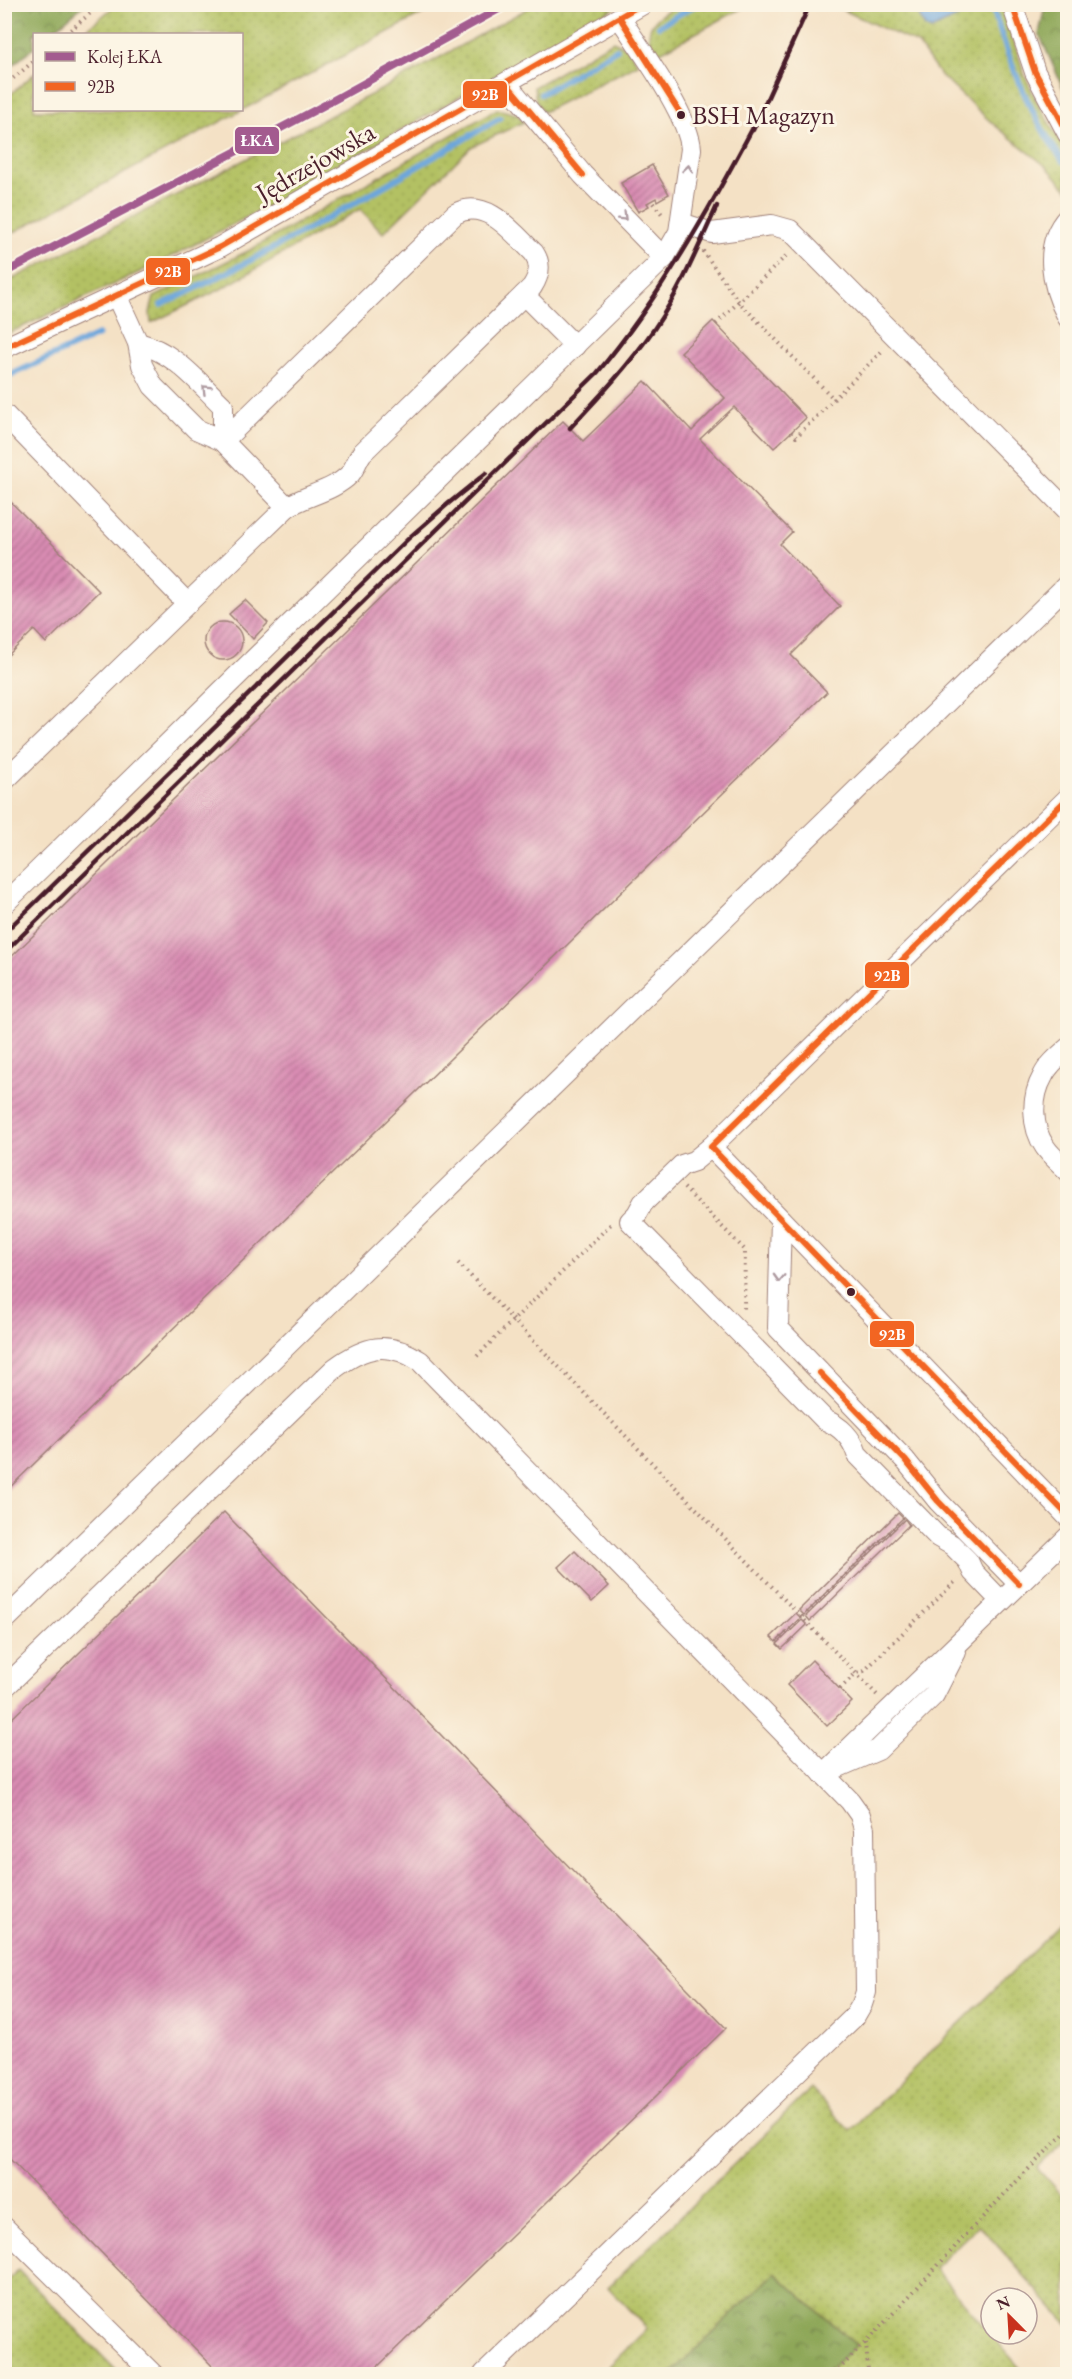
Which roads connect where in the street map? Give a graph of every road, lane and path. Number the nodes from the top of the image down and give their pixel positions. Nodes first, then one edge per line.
1 (101, 4) edge
2 (643, 4) edge
3 (1012, 4) edge
4 (620, 18) junction
5 (67, 33) edge
6 (33, 62) edge
7 (506, 83) junction
8 (4, 86) edge
9 (1068, 134) edge
10 (653, 203) dead end
11 (1068, 217) edge
12 (680, 227) junction
13 (802, 240) junction
14 (664, 258) junction
15 (524, 295) junction
16 (117, 297) junction
17 (739, 302) junction
18 (1068, 318) edge
19 (716, 324) dead end
20 (897, 337) junction
21 (138, 343) junction
22 (575, 346) junction
23 (4, 348) edge
24 (834, 399) junction
25 (5, 415) edge
26 (791, 432) dead end
27 (223, 441) junction
28 (287, 507) junction
29 (1068, 511) edge
30 (1067, 584) edge
31 (187, 603) junction
32 (4, 781) edge
33 (1068, 798) edge
34 (4, 904) edge
35 (1068, 1048) edge
36 (711, 1147) junction
37 (1068, 1171) edge
38 (781, 1220) junction
39 (458, 1263) dead end
40 (912, 1510) junction
41 (1068, 1516) edge
42 (1068, 1537) edge
43 (1019, 1584) junction
44 (1001, 1602) junction
45 (803, 1617) junction
46 (4, 1621) edge
47 (965, 1636) junction
48 (777, 1642) dead end
49 (4, 1688) edge
50 (883, 1701) junction
51 (823, 1774) junction
52 (1068, 2130) edge
53 (4, 2228) edge
54 (866, 2342) junction
55 (153, 2374) edge
56 (484, 2374) edge
57 (834, 2374) edge
58 (872, 2374) edge

1 - 5 path
2 - 4 street, Jędrzejowska
3 - 9 street
4 - 7 street, Jędrzejowska
12 -> 4 street
6 - 8 path
7 -> 14 street
7 - 16 street, Jędrzejowska
10 - 12 path
11 - 18 street
12 - 13 street
12 - 14 street
12 - 17 path
13 - 17 path
13 - 20 street
14 - 22 street
15 - 22 street
15 - 27 street
15 - 28 street
16 - 21 street
16 - 23 street, Jędrzejowska
17 - 19 path
17 - 24 path
20 - 24 path
20 - 29 street
21 - 27 street
27 -> 21 street
22 - 34 street
24 - 26 path
25 - 31 street
27 - 28 street
28 - 31 street
30 - 46 street
31 - 32 street
33 - 36 street
35 - 37 street
36 - 38 street
36 - 40 street
38 - 41 street
38 -> 43 street
39 - 45 path
40 - 44 street
40 - 45 path
42 - 43 street
43 - 44 street
44 - 47 street
45 - 48 path
45 - 50 path
47 - 50 street
47 - 51 street
49 - 51 street
50 - 51 street
51 - 56 street
52 - 54 path
53 - 55 street
54 - 57 path
54 - 58 path

